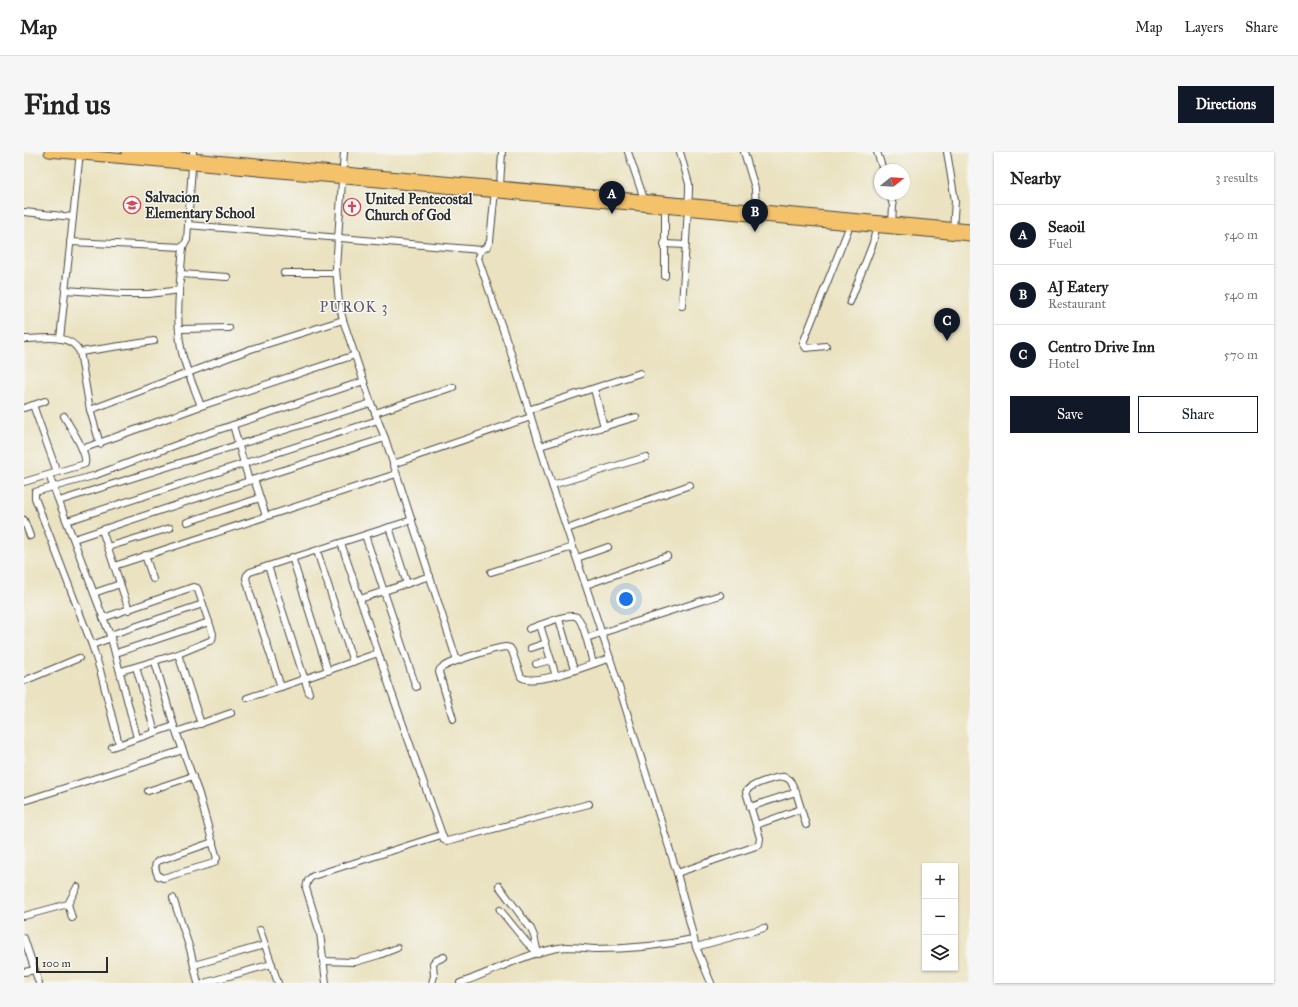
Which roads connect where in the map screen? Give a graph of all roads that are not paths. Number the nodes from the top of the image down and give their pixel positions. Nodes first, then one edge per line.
1 (49, 152) edge
2 (344, 152) edge
3 (502, 152) edge
4 (628, 152) edge
5 (680, 152) edge
6 (744, 152) edge
7 (877, 152) edge
8 (947, 152) edge
9 (79, 153) edge
10 (153, 153) edge
11 (132, 155) edge
12 (193, 158) edge
13 (881, 164) edge
14 (342, 175) junction
15 (496, 188) junction
16 (892, 200) edge
17 (644, 202) junction
18 (688, 206) junction
19 (665, 208) junction
20 (756, 209) junction
21 (24, 212) edge
22 (776, 214) junction
23 (73, 217) junction
24 (188, 225) junction
25 (850, 225) junction
26 (892, 225) junction
27 (876, 228) junction
28 (970, 229) edge
29 (953, 231) junction
30 (970, 236) edge
31 (337, 238) junction
32 (70, 242) junction
33 (664, 244) junction
34 (686, 245) junction
35 (183, 248) junction
36 (481, 250) junction
37 (336, 273) junction
38 (181, 274) junction
39 (284, 274) dead end
40 (665, 276) dead end
41 (227, 277) dead end
42 (65, 290) junction
43 (180, 290) junction
44 (850, 302) dead end
45 (682, 306) dead end
46 (343, 320) junction
47 (229, 328) dead end
48 (180, 329) junction
49 (24, 339) edge
50 (60, 339) junction
51 (154, 341) dead end
52 (826, 346) dead end
53 (80, 352) junction
54 (355, 355) junction
55 (188, 373) junction
56 (640, 373) dead end
57 (364, 381) junction
58 (453, 387) dead end
59 (594, 389) junction
60 (45, 401) dead end
61 (371, 403) junction
62 (32, 405) junction
63 (201, 406) junction
64 (24, 408) edge
65 (90, 410) junction
66 (528, 410) junction
67 (375, 413) junction
68 (64, 416) dead end
69 (531, 417) junction
70 (636, 417) dead end
71 (378, 420) junction
72 (233, 425) junction
73 (604, 427) junction
74 (385, 438) junction
75 (100, 444) junction
76 (238, 444) junction
77 (540, 446) junction
78 (82, 450) junction
79 (646, 457) dead end
80 (244, 463) junction
81 (393, 464) junction
82 (58, 472) junction
83 (396, 474) junction
84 (49, 475) junction
85 (252, 480) junction
86 (24, 482) edge
87 (552, 485) junction
88 (690, 485) dead end
89 (53, 486) junction
90 (260, 498) junction
91 (59, 501) junction
92 (266, 516) junction
93 (24, 520) edge
94 (412, 520) junction
95 (67, 521) junction
96 (187, 522) dead end
97 (389, 527) junction
98 (170, 528) dead end
99 (102, 530) junction
100 (567, 530) junction
101 (365, 535) junction
102 (30, 536) dead end
103 (74, 539) junction
104 (341, 543) junction
105 (108, 547) junction
106 (573, 547) junction
107 (608, 547) dead end
108 (316, 551) junction
109 (145, 555) junction
110 (667, 556) dead end
111 (292, 557) junction
112 (577, 558) junction
113 (114, 566) junction
114 (268, 566) junction
115 (491, 572) dead end
116 (430, 576) junction
117 (153, 579) dead end
118 (120, 584) junction
119 (406, 584) junction
120 (586, 585) junction
121 (383, 591) junction
122 (94, 593) junction
123 (720, 595) dead end
124 (360, 599) junction
125 (203, 604) junction
126 (129, 610) junction
127 (103, 618) junction
128 (559, 619) junction
129 (209, 622) junction
130 (540, 625) junction
131 (529, 629) dead end
132 (601, 633) junction
133 (111, 637) junction
134 (586, 638) junction
135 (546, 643) junction
136 (92, 645) junction
137 (531, 648) dead end
138 (378, 653) junction
139 (116, 654) junction
140 (178, 654) junction
141 (79, 658) dead end
142 (610, 658) junction
143 (551, 660) junction
144 (457, 661) junction
145 (154, 662) junction
146 (353, 662) junction
147 (536, 664) dead end
148 (593, 664) junction
149 (136, 667) junction
150 (574, 670) junction
151 (121, 671) junction
152 (328, 671) junction
153 (556, 676) junction
154 (305, 679) junction
155 (24, 681) edge
156 (281, 687) junction
157 (416, 687) dead end
158 (309, 693) dead end
159 (247, 698) dead end
160 (231, 713) dead end
161 (452, 718) dead end
162 (200, 724) junction
163 (174, 726) junction
164 (155, 732) junction
165 (176, 732) junction
166 (137, 738) junction
167 (119, 744) junction
168 (112, 747) dead end
169 (183, 750) junction
170 (193, 776) junction
171 (148, 791) dead end
172 (796, 792) junction
173 (24, 801) edge
174 (589, 804) dead end
175 (750, 807) junction
176 (801, 809) junction
177 (756, 825) junction
178 (806, 825) dead end
179 (441, 835) junction
180 (213, 842) junction
181 (677, 873) junction
182 (499, 886) dead end
183 (78, 887) dead end
184 (173, 898) dead end
185 (68, 904) junction
186 (500, 910) dead end
187 (24, 916) edge
188 (72, 918) dead end
189 (764, 928) dead end
190 (260, 930) dead end
191 (24, 938) edge
192 (693, 938) junction
193 (265, 945) junction
194 (696, 947) junction
195 (397, 948) dead end
196 (537, 953) junction
197 (444, 957) dead end
198 (323, 961) junction
199 (272, 964) junction
200 (194, 965) junction
201 (35, 970) junction
202 (24, 972) edge
203 (39, 983) edge
204 (198, 983) edge
205 (204, 983) edge
206 (278, 983) edge
207 (326, 983) edge
208 (432, 983) edge
209 (460, 983) edge
210 (711, 983) edge

1 - 9 highway
2 - 14 street
3 - 15 street
4 - 17 street
5 - 18 street
6 - 20 street
7 - 13 street
8 - 29 street
9 - 11 highway
9 - 23 street
10 - 11 highway
10 - 12 highway
11 - 12 highway
12 - 14 highway
12 - 24 street
14 - 15 highway
14 - 31 street
15 - 17 highway
15 - 36 street
16 - 26 street
17 - 18 highway
17 - 19 highway
18 - 19 highway
18 - 20 highway
18 - 22 highway
18 - 34 street
19 - 33 street
20 - 22 highway
21 - 23 street
22 - 25 highway
22 - 26 highway
23 - 32 street
24 - 31 street
24 - 35 street
25 - 27 highway
25 - 52 street
26 - 27 highway
26 - 29 highway
27 - 44 street
28 - 29 highway
29 - 30 highway
31 - 36 street
31 - 37 street
32 - 35 street
32 - 42 street
33 - 34 street
33 - 40 street
34 - 45 street
35 - 38 street
36 - 66 street
37 - 39 street
37 - 46 street
38 - 41 street
38 - 43 street
42 - 43 street
42 - 50 street
43 - 48 street
46 - 54 street
46 - 55 street
47 - 48 street
48 - 55 street
49 - 50 street
50 - 53 street
51 - 53 street
53 - 65 street
54 - 57 street
54 - 63 street
55 - 63 street
55 - 65 street
56 - 59 street
57 - 61 street
57 - 72 street
58 - 67 street
59 - 66 street
59 - 73 street
60 - 62 street
61 - 67 street
61 - 76 street
62 - 64 street
62 - 82 street
63 - 75 street
65 - 75 street
66 - 69 street
67 - 71 street
68 - 78 street
69 - 77 street
69 - 81 street
70 - 73 street
71 - 74 street
71 - 80 street
72 - 76 street
72 - 89 street
73 - 77 street
74 - 81 street
74 - 85 street
75 - 78 street
76 - 80 street
76 - 91 street
77 - 87 street
78 - 82 street
79 - 87 street
80 - 85 street
80 - 95 street
81 - 83 street
82 - 84 street
83 - 92 street
83 - 94 street
84 - 86 street
84 - 89 street
85 - 90 street
85 - 99 street
87 - 100 street
88 - 100 street
89 - 91 street
89 - 136 street
90 - 92 street
90 - 96 street
91 - 95 street
92 - 109 street
93 - 102 street
94 - 97 street
94 - 116 street
95 - 103 street
97 - 101 street
97 - 119 street
98 - 105 street
99 - 103 street
99 - 105 street
100 - 106 street
101 - 104 street
101 - 121 street
103 - 122 street
104 - 108 street
104 - 124 street
105 - 113 street
106 - 112 street
106 - 115 street
107 - 112 street
108 - 111 street
108 - 146 street
109 - 113 street
109 - 117 street
110 - 120 street
111 - 114 street
111 - 152 street
112 - 120 street
113 - 118 street
114 - 154 street
114 - 156 street
116 - 119 street
116 - 144 street
118 - 122 street
118 - 126 street
119 - 121 street
120 - 132 street
121 - 124 street
121 - 157 street
122 - 127 street
123 - 132 street
124 - 138 street
125 - 126 street
125 - 129 street
125 - 133 street
126 - 127 street
127 - 133 street
128 - 130 street
128 - 134 street
128 - 150 street
129 - 139 street
129 - 140 street
130 - 131 street
130 - 135 street
132 - 134 street
132 - 142 street
133 - 136 street
133 - 139 street
134 - 148 street
135 - 137 street
135 - 143 street
136 - 167 street
138 - 146 street
138 - 179 street
139 - 151 street
140 - 145 street
140 - 162 street
141 - 155 street
142 - 148 street
142 - 181 street
143 - 147 street
143 - 153 street
144 - 153 street
144 - 161 street
145 - 149 street
145 - 163 street
146 - 152 street
148 - 150 street
149 - 151 street
149 - 164 street
150 - 153 street
151 - 166 street
152 - 154 street
154 - 156 street
154 - 158 street
156 - 159 street
160 - 162 street
162 - 165 street
163 - 164 street
163 - 165 street
164 - 166 street
165 - 169 street
166 - 167 street
167 - 168 street
169 - 170 street
169 - 173 street
170 - 171 street
170 - 180 street
172 - 175 street
172 - 175 street
172 - 176 street
174 - 179 street
175 - 177 street
176 - 177 street
176 - 178 street
177 - 181 street
179 - 198 street
180 - 180 street
181 - 192 street
182 - 196 street
183 - 185 street
184 - 200 street
185 - 187 street
185 - 188 street
186 - 196 street
189 - 194 street
190 - 193 street
191 - 201 street
192 - 194 street
192 - 196 street
193 - 199 street
193 - 200 street
194 - 210 street
195 - 198 street
196 - 209 street
197 - 208 street
198 - 207 street
199 - 205 street
199 - 206 street
200 - 204 street
201 - 202 street
201 - 203 street

